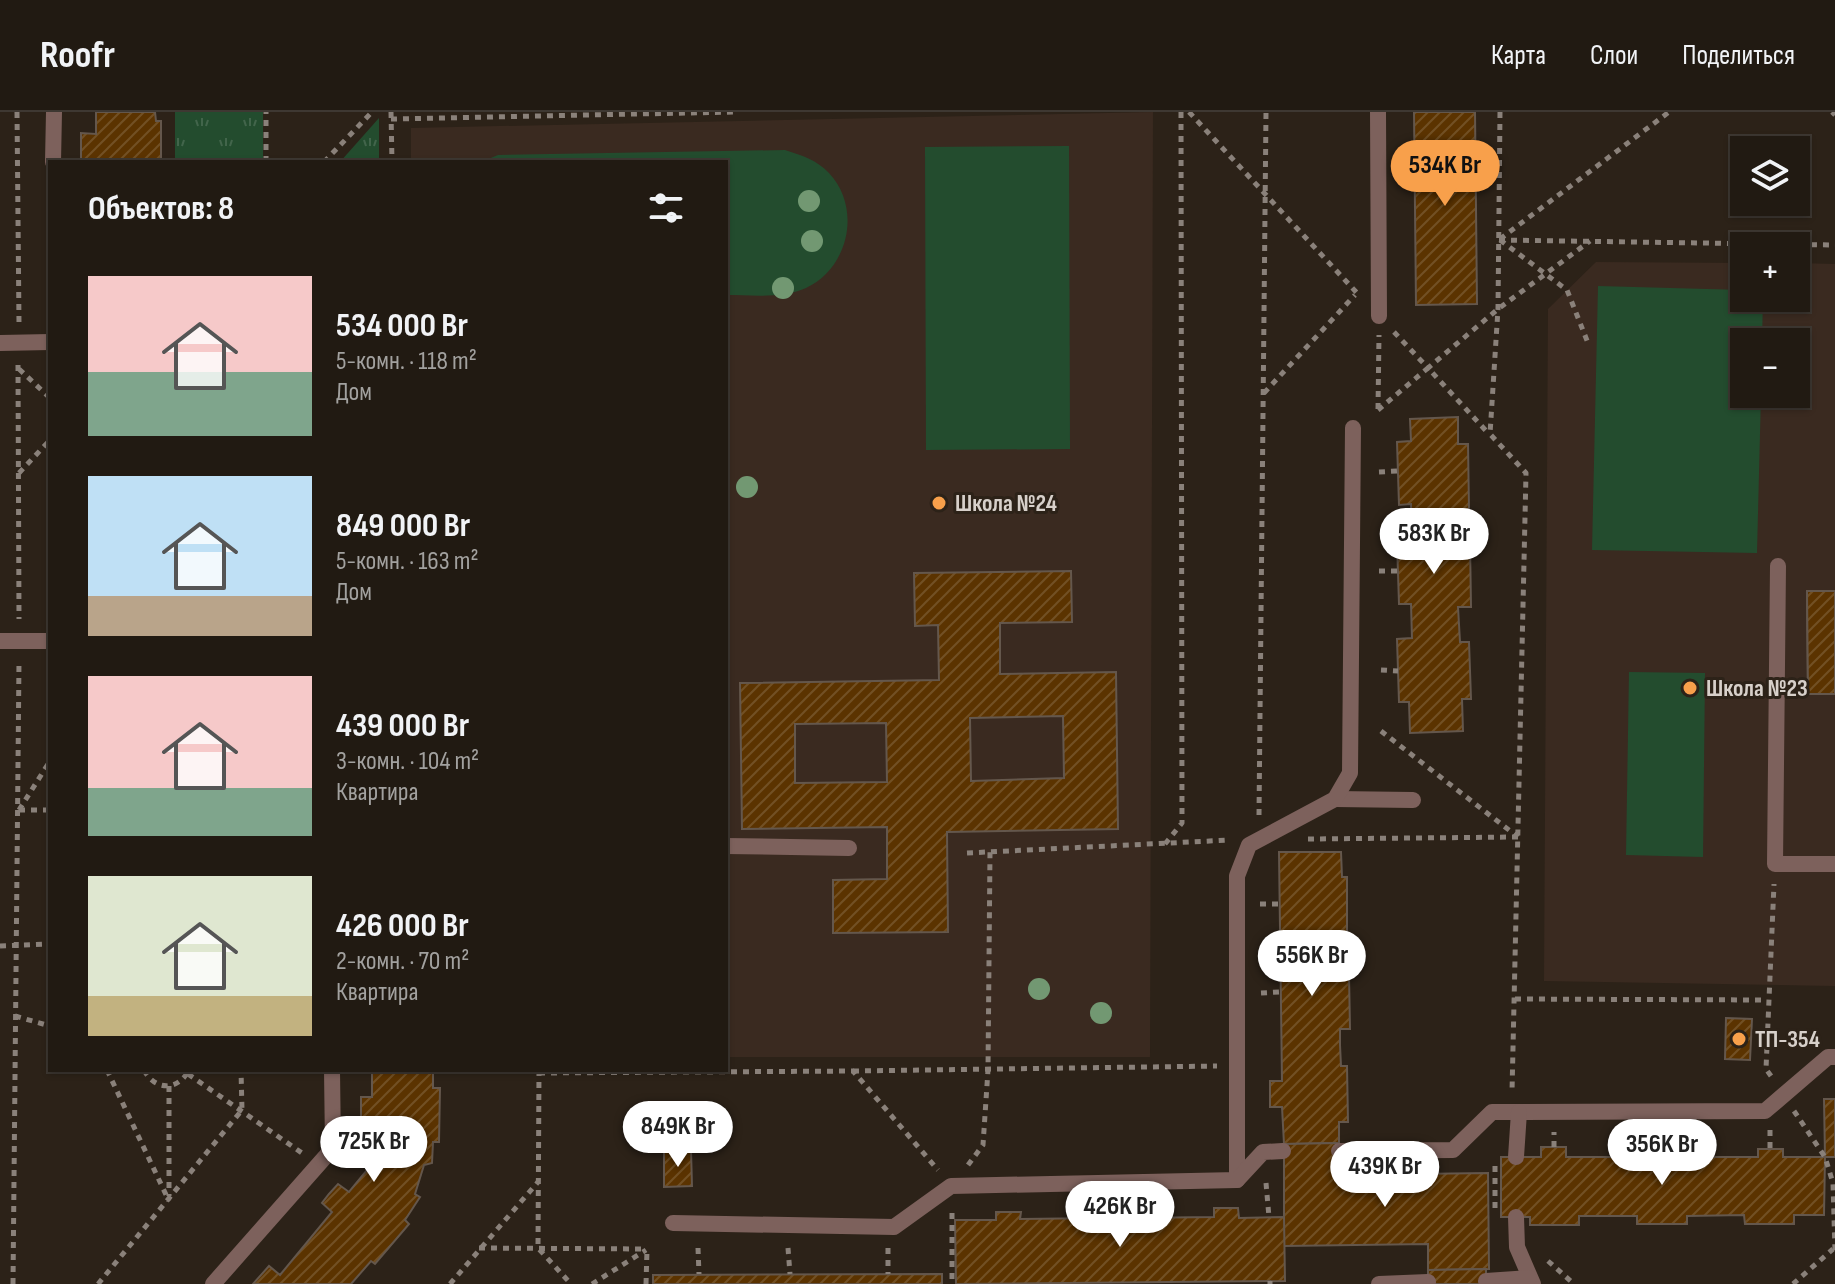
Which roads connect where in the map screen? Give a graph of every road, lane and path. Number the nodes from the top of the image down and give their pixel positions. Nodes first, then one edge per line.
1 (17, 112) edge
2 (54, 112) edge
3 (266, 112) edge
4 (372, 112) edge
5 (486, 112) edge
6 (735, 112) edge
7 (1181, 112) edge
8 (1189, 112) edge
9 (1266, 112) edge
10 (1378, 112) edge
11 (1500, 112) edge
12 (1669, 112) edge
13 (641, 113) edge
14 (391, 115) edge
15 (473, 117) junction
16 (53, 160) edge
17 (266, 160) edge
18 (326, 160) edge
19 (392, 160) edge
20 (1265, 194) junction
21 (1499, 240) junction
22 (1590, 241) junction
23 (1835, 245) edge
24 (1546, 273) junction
25 (1358, 293) junction
26 (1498, 309) junction
27 (1379, 316) junction
28 (48, 342) edge
29 (0, 343) edge
30 (19, 343) junction
31 (1588, 343) dead end
32 (18, 368) junction
33 (1428, 368) junction
34 (1263, 394) junction
35 (48, 396) edge
36 (1353, 428) dead end
37 (1490, 434) junction
38 (48, 442) edge
39 (1398, 471) dead end
40 (1379, 472) dead end
41 (19, 473) junction
42 (1778, 566) dead end
43 (1379, 571) dead end
44 (1398, 571) dead end
45 (19, 640) junction
46 (0, 641) edge
47 (48, 641) edge
48 (1381, 670) dead end
49 (1398, 671) dead end
50 (1381, 731) dead end
51 (48, 764) edge
52 (1335, 799) junction
53 (1413, 800) dead end
54 (18, 810) junction
55 (48, 810) edge
56 (1519, 837) junction
57 (1305, 839) dead end
58 (1259, 840) junction
59 (1165, 844) junction
60 (728, 846) edge
61 (849, 848) dead end
62 (990, 852) junction
63 (967, 853) dead end
64 (1775, 864) junction
65 (1835, 864) edge
66 (1260, 904) dead end
67 (1280, 904) dead end
68 (48, 944) edge
69 (16, 945) junction
70 (0, 946) edge
71 (1280, 992) dead end
72 (1261, 993) dead end
73 (1515, 999) junction
74 (1767, 1000) junction
75 (15, 1016) junction
76 (48, 1025) edge
77 (1835, 1057) edge
78 (1237, 1066) junction
79 (988, 1070) junction
80 (728, 1071) edge
81 (853, 1071) junction
82 (108, 1072) edge
83 (145, 1072) edge
84 (189, 1072) edge
85 (241, 1072) edge
86 (332, 1072) edge
87 (539, 1072) edge
88 (1513, 1084) dead end
89 (169, 1086) junction
90 (1782, 1093) junction
91 (242, 1110) junction
92 (1519, 1112) junction
93 (1283, 1151) dead end
94 (1339, 1151) dead end
95 (1516, 1157) dead end
96 (1495, 1164) dead end
97 (318, 1165) junction
98 (1237, 1180) junction
99 (538, 1182) junction
100 (951, 1186) junction
101 (1834, 1194) edge
102 (169, 1201) junction
103 (1516, 1217) dead end
104 (1495, 1219) dead end
105 (673, 1223) dead end
106 (479, 1248) junction
107 (538, 1248) junction
108 (698, 1248) dead end
109 (788, 1248) dead end
110 (888, 1248) dead end
111 (647, 1249) junction
112 (1834, 1250) edge
113 (699, 1274) dead end
114 (790, 1274) dead end
115 (888, 1274) dead end
116 (1486, 1281) dead end
117 (1531, 1281) edge
118 (1428, 1282) edge
119 (13, 1284) edge
120 (98, 1284) edge
121 (213, 1284) edge
122 (450, 1284) edge
123 (571, 1284) edge
124 (592, 1284) edge
125 (646, 1284) edge
126 (952, 1284) edge
127 (1379, 1284) edge
128 (1793, 1284) edge

1 - 30 path
2 - 16 lane
3 - 17 path
4 - 18 path
5 - 15 path
6 - 13 path
7 - 59 path
8 - 20 path
9 - 20 path
10 - 27 lane
11 - 21 path
12 - 21 path
13 - 15 path
14 - 15 path
14 - 19 path
20 - 25 path
20 - 34 path
21 - 22 path
21 - 24 path
21 - 26 path
22 - 23 path
22 - 24 path
24 - 26 path
24 - 31 path
25 - 27 path
25 - 34 path
26 - 33 path
26 - 37 path
27 - 33 path
27 - 33 path
28 - 30 lane
29 - 30 lane
30 - 32 path
32 - 35 path
32 - 41 path
33 - 37 path
34 - 58 path
36 - 52 lane
37 - 56 path
38 - 41 path
39 - 40 path
41 - 45 path
42 - 64 lane
43 - 44 path
45 - 46 lane
45 - 47 lane
45 - 54 path
48 - 49 path
50 - 56 path
51 - 54 path
52 - 53 lane
52 - 58 lane
54 - 55 path
54 - 69 path
56 - 57 path
56 - 73 path
58 - 59 path
58 - 78 lane
59 - 62 path
60 - 61 lane
62 - 63 path
62 - 79 path
64 - 65 lane
64 - 74 path
66 - 67 path
68 - 69 path
69 - 70 path
69 - 75 path
71 - 72 path
73 - 74 path
73 - 88 path
74 - 90 path
75 - 76 path
75 - 119 path
77 - 90 lane
78 - 79 path
78 - 98 lane
79 - 81 path
79 - 100 path
80 - 81 path
81 - 100 path
82 - 102 path
83 - 89 path
84 - 89 path
84 - 91 path
85 - 91 path
86 - 97 lane
87 - 99 path
89 - 102 path
90 - 92 lane
90 - 101 path
91 - 97 path
91 - 102 path
92 - 94 lane
92 - 95 lane
93 - 98 lane
96 - 104 path
97 - 121 lane
98 - 100 lane
99 - 106 path
99 - 107 path
100 - 105 lane
100 - 126 path
101 - 112 path
102 - 120 path
103 - 117 lane
106 - 107 path
106 - 122 path
107 - 111 path
107 - 123 path
108 - 113 path
109 - 114 path
110 - 115 path
111 - 124 path
111 - 125 path
112 - 128 path
116 - 117 lane
118 - 127 lane

